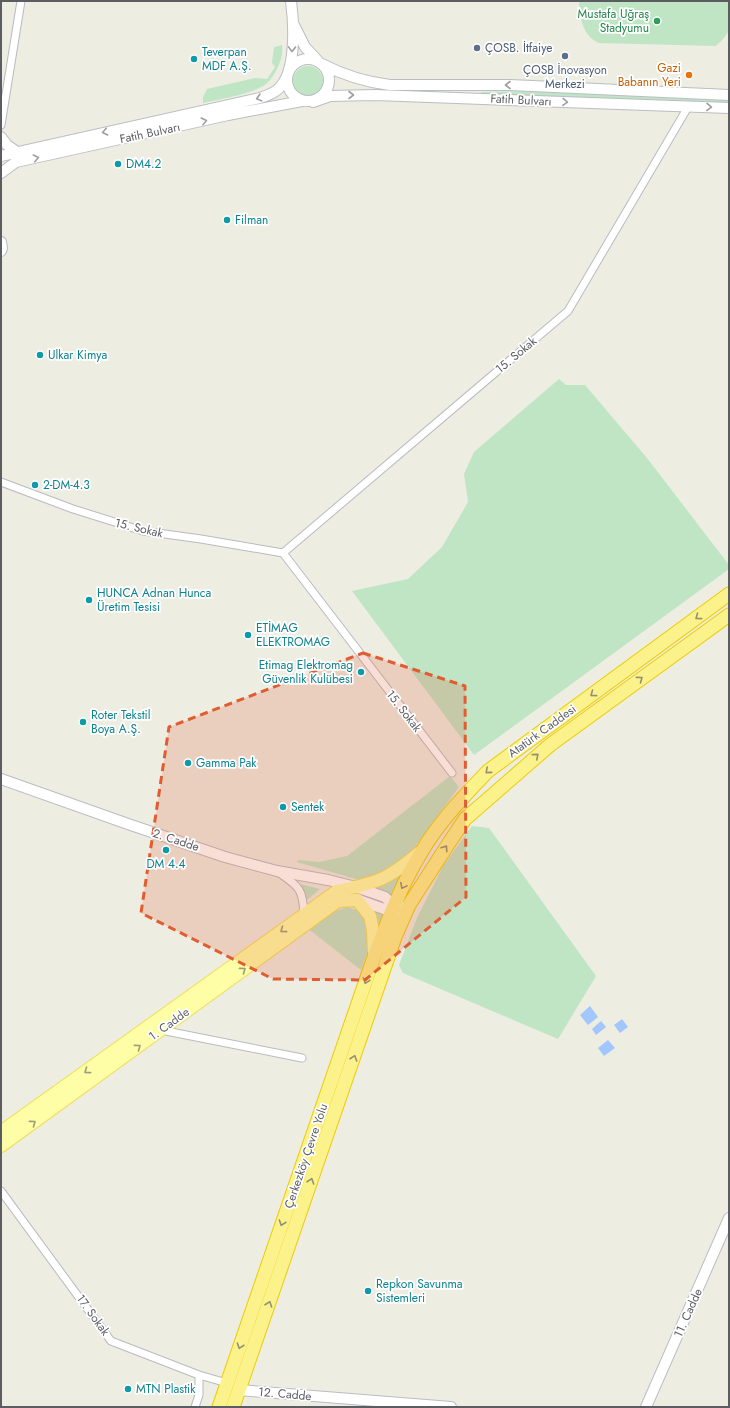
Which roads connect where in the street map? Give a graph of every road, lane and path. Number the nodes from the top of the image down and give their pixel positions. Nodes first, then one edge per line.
1 (21, 1) edge
2 (290, 1) edge
3 (293, 23) junction
4 (320, 63) junction
5 (288, 74) junction
6 (729, 95) edge
7 (302, 101) junction
8 (313, 102) junction
9 (688, 107) junction
10 (729, 108) edge
11 (1, 125) edge
12 (1, 137) edge
13 (17, 152) junction
14 (1, 156) edge
15 (1, 173) edge
16 (1, 242) edge
17 (1, 251) edge
18 (1, 482) edge
19 (283, 552) junction
20 (729, 594) edge
21 (729, 615) edge
22 (452, 773) dead end
23 (1, 779) edge
24 (422, 850) junction
25 (276, 871) junction
26 (328, 880) junction
27 (356, 887) junction
28 (338, 896) junction
29 (356, 900) junction
30 (394, 905) junction
31 (409, 905) junction
32 (304, 915) junction
33 (395, 937) junction
34 (374, 957) junction
35 (161, 1030) junction
36 (302, 1058) dead end
37 (1, 1132) edge
38 (1, 1146) edge
39 (1, 1191) edge
40 (729, 1218) edge
41 (199, 1375) junction
42 (227, 1383) junction
43 (239, 1390) junction
44 (194, 1407) edge
45 (219, 1407) edge
46 (233, 1407) edge
47 (451, 1407) edge
48 (646, 1407) edge

1 - 11 street
2 - 3 main road
3 - 4 main road
3 -> 5 main road
4 - 5 main road
6 -> 4 main road, Fatih Bulvarı
4 - 8 main road
5 - 7 main road
5 -> 13 main road
7 - 8 main road
15 -> 7 main road, Fatih Bulvarı
8 -> 9 main road, Fatih Bulvarı
9 -> 10 main road, Fatih Bulvarı
9 - 19 street, 15. Sokak
12 - 13 main road
13 - 14 main road
16 - 17 main road
18 - 19 street, 15. Sokak
19 - 22 street, 15. Sokak
20 -> 24 highway, Atatürk Caddesi
31 -> 21 highway
23 - 25 main road, 2. Cadde
24 - 27 main road
24 -> 30 highway, Atatürk Caddesi
25 - 26 main road, 2. Cadde
25 - 32 street
26 - 27 main road, 2. Cadde
26 - 28 main road
27 - 28 main road
27 - 30 main road, 2. Cadde
28 - 29 main road
28 - 32 main road, 1. Cadde
35 -> 28 main road, 1. Cadde
29 - 30 main road
29 - 34 main road
30 - 31 main road
30 - 33 main road
30 - 34 highway, Çerkezköy Çevre Yolu
31 - 33 highway
32 -> 37 main road, 1. Cadde
43 -> 33 highway
34 -> 42 highway, Çerkezköy Çevre Yolu
35 - 36 street
38 -> 35 main road, 1. Cadde
39 - 41 street, 17. Sokak
40 - 48 main road, 11. Cadde
41 - 42 street, 17. Sokak
41 - 44 street
42 - 45 highway, Çerkezköy Çevre Yolu
43 - 46 highway
43 - 47 main road, 12. Cadde

